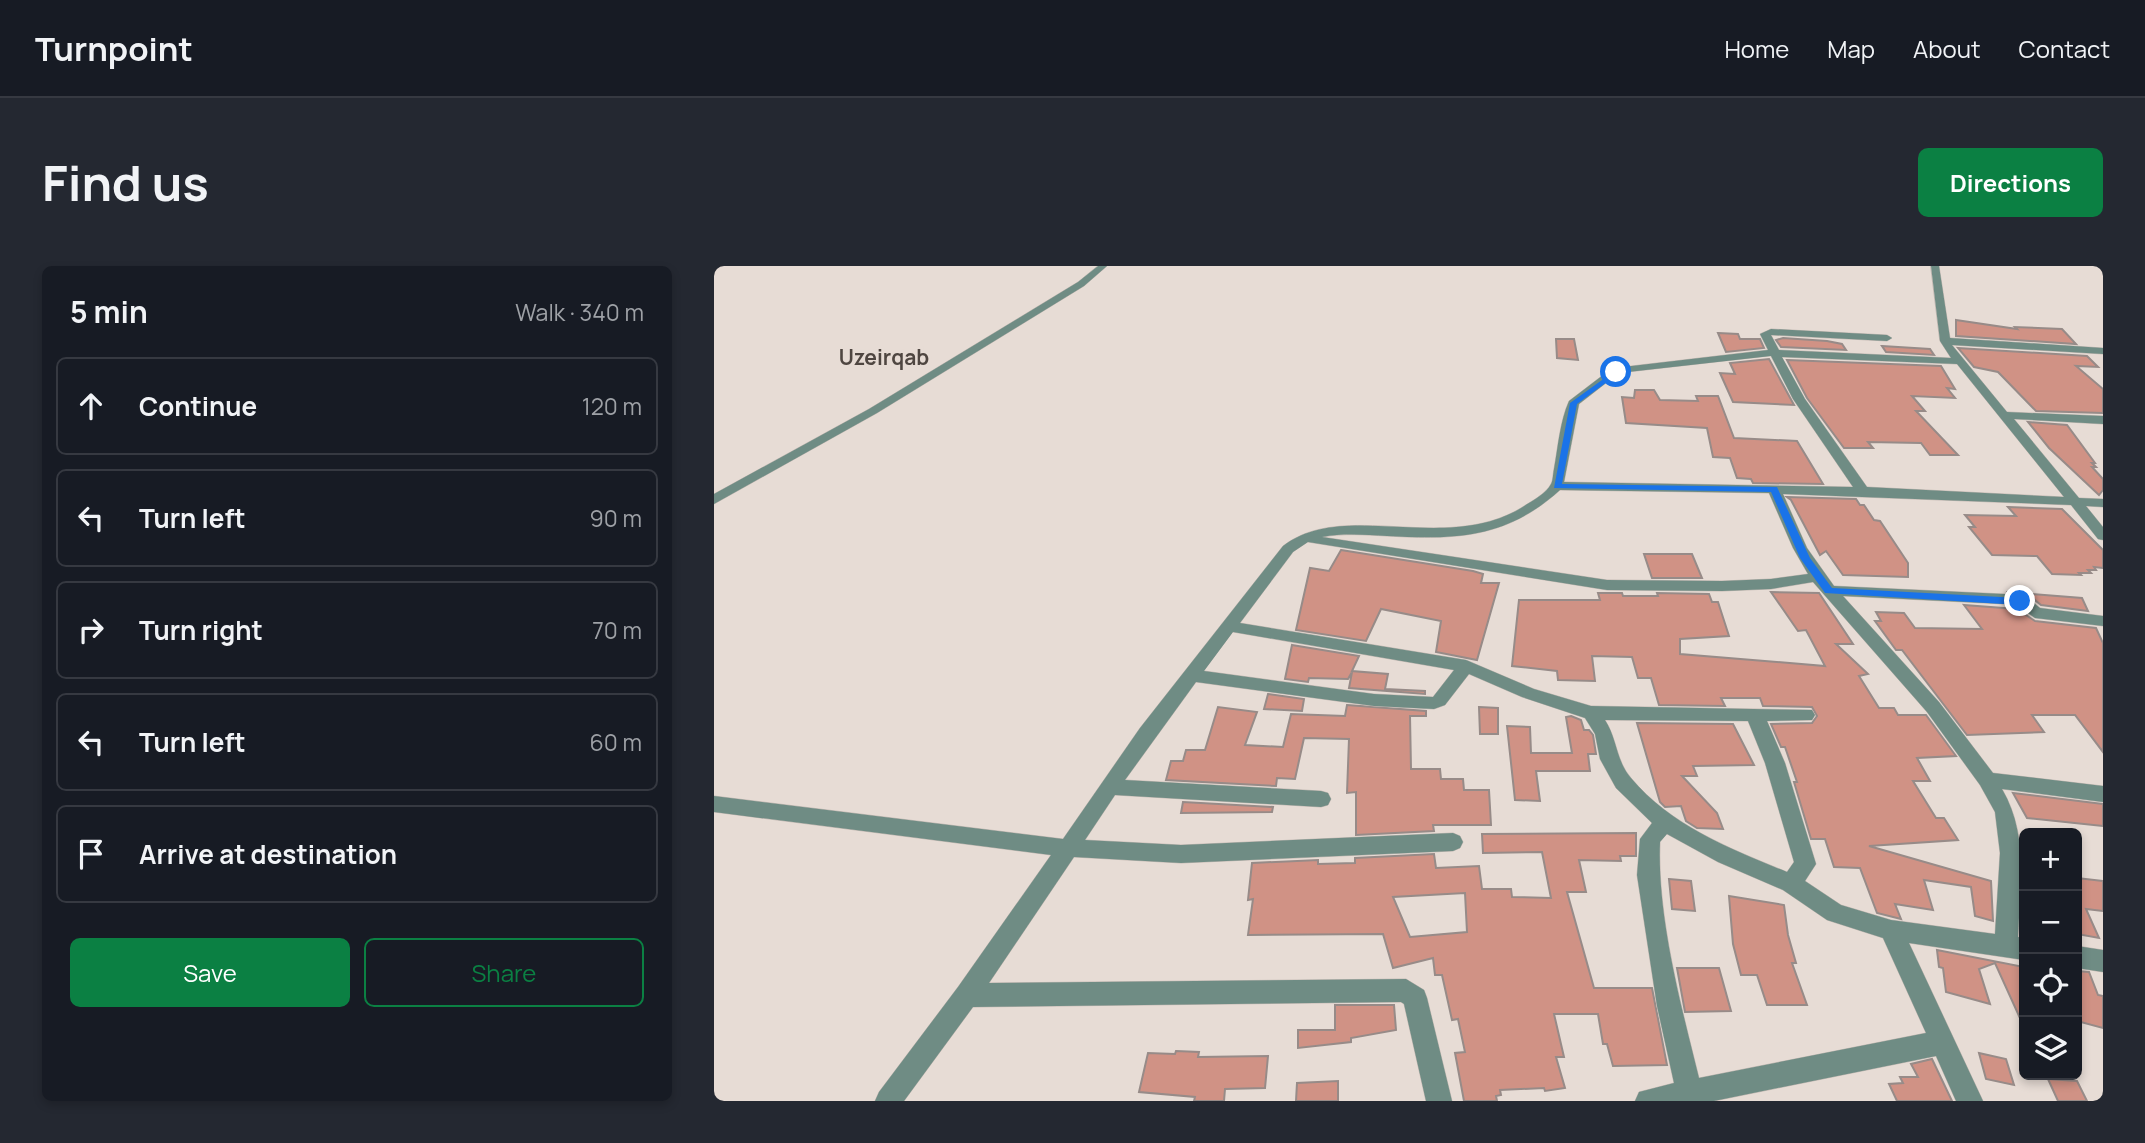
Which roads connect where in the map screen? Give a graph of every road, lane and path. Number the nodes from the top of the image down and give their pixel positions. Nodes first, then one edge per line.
1 (1103, 266) edge
2 (1935, 266) edge
3 (1887, 338) dead end
4 (1945, 341) junction
5 (2103, 351) edge
6 (1773, 352) junction
7 (1958, 361) junction
8 (2005, 415) junction
9 (2103, 420) edge
10 (1557, 486) junction
11 (1774, 489) junction
12 (1863, 491) junction
13 (714, 500) edge
14 (2074, 500) junction
15 (2103, 503) edge
16 (2103, 536) edge
17 (1300, 538) junction
18 (1823, 584) junction
19 (2103, 621) edge
20 (1228, 626) junction
21 (1466, 666) junction
22 (1190, 675) junction
23 (1591, 713) junction
24 (1755, 715) junction
25 (1806, 715) dead end
26 (1987, 780) junction
27 (1109, 787) junction
28 (2103, 794) edge
29 (1321, 799) dead end
30 (714, 804) edge
31 (1665, 823) junction
32 (1453, 842) dead end
33 (1068, 848) junction
34 (1791, 883) junction
35 (1891, 930) junction
36 (2015, 948) edge
37 (2082, 958) edge
38 (2103, 961) edge
39 (967, 995) junction
40 (1944, 1042) junction
41 (1689, 1092) junction
42 (888, 1101) edge
43 (1439, 1101) edge
44 (1648, 1101) edge
45 (1970, 1101) edge

1 - 13 street
2 - 4 street
3 - 6 street
4 - 5 street
4 - 7 street
6 - 7 street
6 - 10 street
6 - 12 street
7 - 8 street
8 - 9 street
8 - 14 street
10 - 11 street
10 - 17 street
11 - 12 street
11 - 18 street
12 - 14 street
14 - 15 street
14 - 16 street
17 - 18 street
17 - 20 street
18 - 19 street
18 - 26 street
20 - 21 street
20 - 22 street
21 - 22 street
21 - 23 street
22 - 27 street
23 - 24 street
23 - 31 street
24 - 25 street
24 - 34 street
26 - 28 street
26 - 36 street
27 - 29 street
27 - 33 street
30 - 33 street
31 - 34 street
31 - 41 street
32 - 33 street
33 - 39 street
34 - 35 street
35 - 36 street
35 - 40 street
37 - 38 street
39 - 42 street
39 - 43 street
40 - 41 street
40 - 45 street
41 - 44 street

